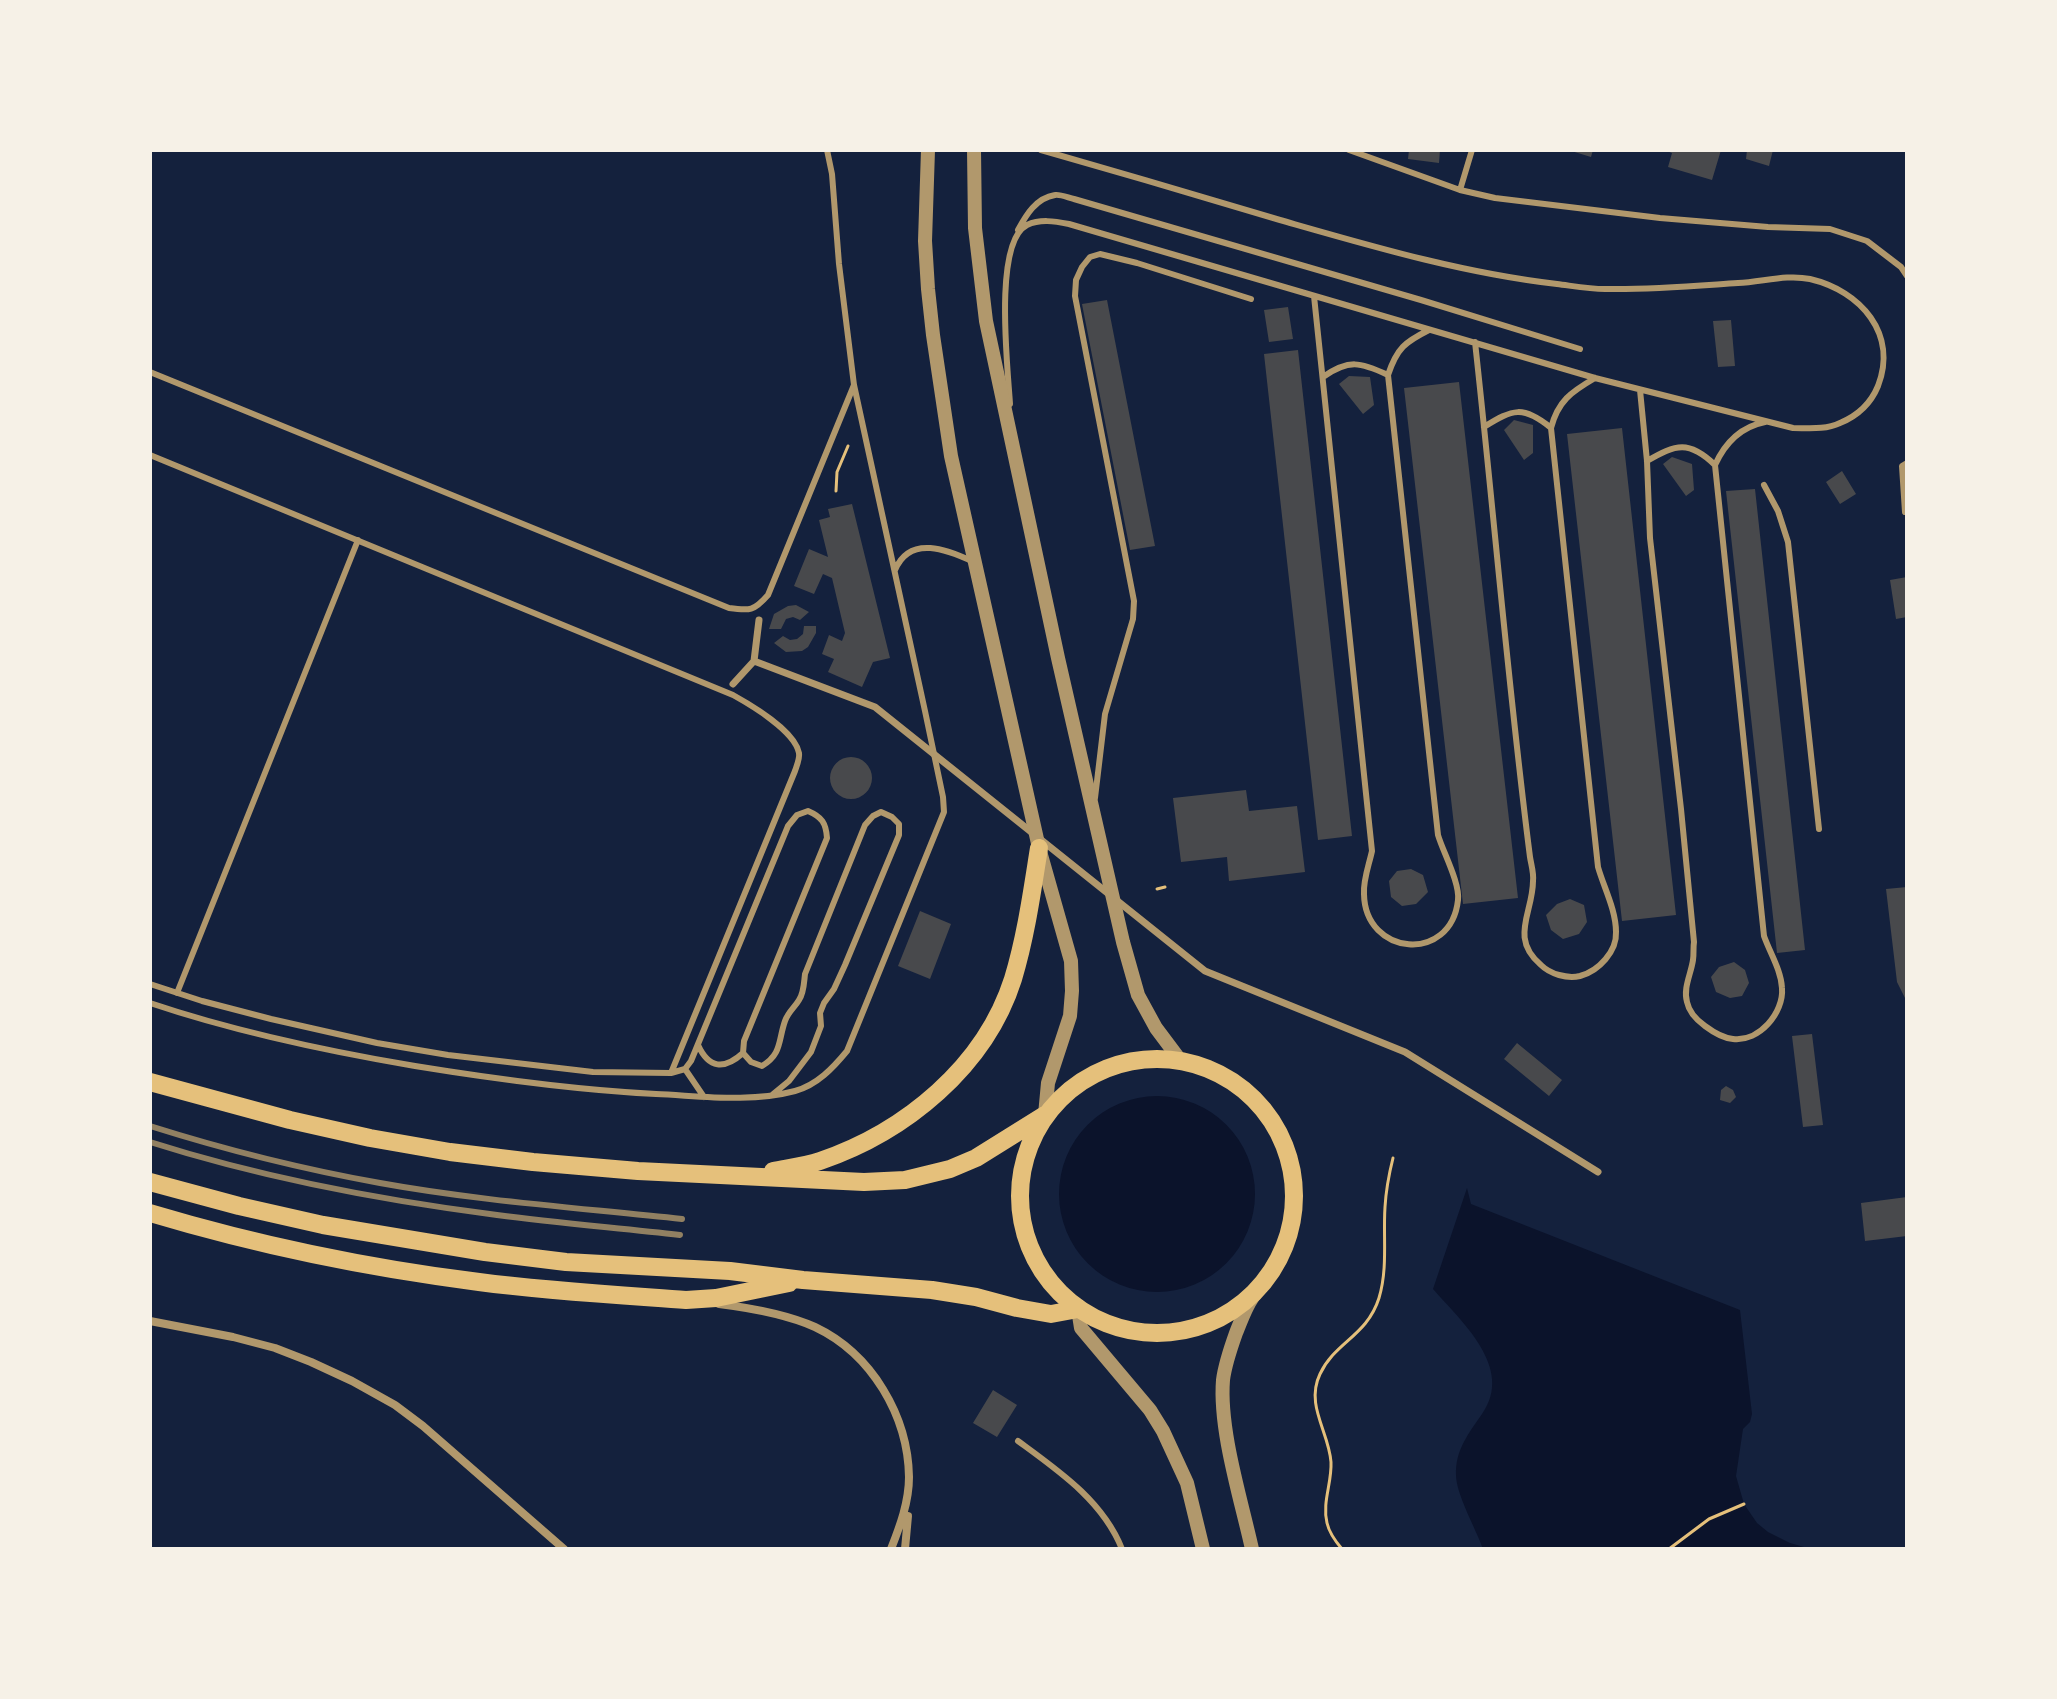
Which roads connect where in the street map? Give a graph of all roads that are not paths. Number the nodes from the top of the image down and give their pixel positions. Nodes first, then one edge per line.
1 (827, 150) edge
2 (928, 150) edge
3 (974, 150) edge
4 (1041, 150) edge
5 (1349, 150) edge
6 (1472, 150) edge
7 (1460, 190) junction
8 (1013, 240) junction
9 (1907, 276) edge
10 (1314, 296) junction
11 (1251, 299) dead end
12 (1429, 330) junction
13 (1475, 342) junction
14 (1580, 349) dead end
15 (150, 372) edge
16 (1388, 375) junction
17 (1323, 377) junction
18 (1595, 378) junction
19 (854, 385) junction
20 (1640, 390) junction
21 (1768, 421) junction
22 (1484, 427) junction
23 (1551, 428) junction
24 (1011, 436) junction
25 (150, 455) edge
26 (1647, 461) junction
27 (1907, 463) edge
28 (1715, 465) junction
29 (1764, 485) dead end
30 (1905, 512) edge
31 (358, 540) junction
32 (976, 564) junction
33 (895, 570) junction
34 (759, 620) dead end
35 (754, 661) junction
36 (733, 684) dead end
37 (1093, 814) junction
38 (1819, 829) dead end
39 (1039, 848) junction
40 (150, 984) edge
41 (177, 993) junction
42 (150, 1003) edge
43 (698, 1045) junction
44 (743, 1053) junction
45 (1180, 1060) junction
46 (685, 1069) junction
47 (671, 1073) junction
48 (150, 1082) edge
49 (772, 1095) junction
50 (704, 1097) junction
51 (1045, 1115) junction
52 (1598, 1172) dead end
53 (749, 1176) junction
54 (150, 1182) edge
55 (150, 1213) edge
56 (803, 1280) junction
57 (1259, 1289) junction
58 (686, 1300) junction
59 (1078, 1309) junction
60 (150, 1321) edge
61 (1018, 1441) dead end
62 (909, 1479) junction
63 (564, 1549) edge
64 (891, 1549) edge
65 (905, 1549) edge
66 (1122, 1549) edge
67 (1203, 1549) edge
68 (1252, 1549) edge

1 - 19 lane
2 - 32 street
3 - 24 street
4 - 21 lane
5 - 7 lane
6 - 7 lane
7 - 9 lane
8 - 10 lane
8 - 14 lane
8 - 24 lane
10 - 12 lane
10 - 17 lane
11 - 37 lane
12 - 13 lane
12 - 16 lane
13 - 18 lane
13 - 22 lane
15 - 19 lane
16 - 17 lane
16 - 17 lane
18 - 20 lane
18 - 23 lane
19 - 33 lane
20 - 21 lane
20 - 26 lane
21 - 28 lane
22 - 23 lane
22 - 23 lane
24 - 37 street
25 - 31 lane
26 - 28 lane
26 - 28 lane
27 - 30 lane
29 - 38 lane
31 - 41 lane
31 - 47 lane
32 - 33 lane
32 - 39 street
33 - 49 lane
34 - 35 street
35 - 36 street
35 - 52 street
37 - 45 street
39 - 51 street
39 - 53 highway
40 - 41 lane
41 - 47 lane
42 - 50 lane
43 - 44 lane
43 - 44 lane
43 - 46 lane
44 - 49 lane
45 - 51 highway
45 - 57 highway
46 - 47 lane
46 - 50 lane
48 - 53 highway
49 - 50 lane
51 - 53 highway
51 - 59 highway
54 - 56 highway
55 - 58 highway
56 - 58 highway
56 - 59 highway
57 - 59 highway
57 - 68 street
58 - 62 street
59 - 67 street
60 - 63 street
61 - 66 lane
62 - 64 street
62 - 65 street

